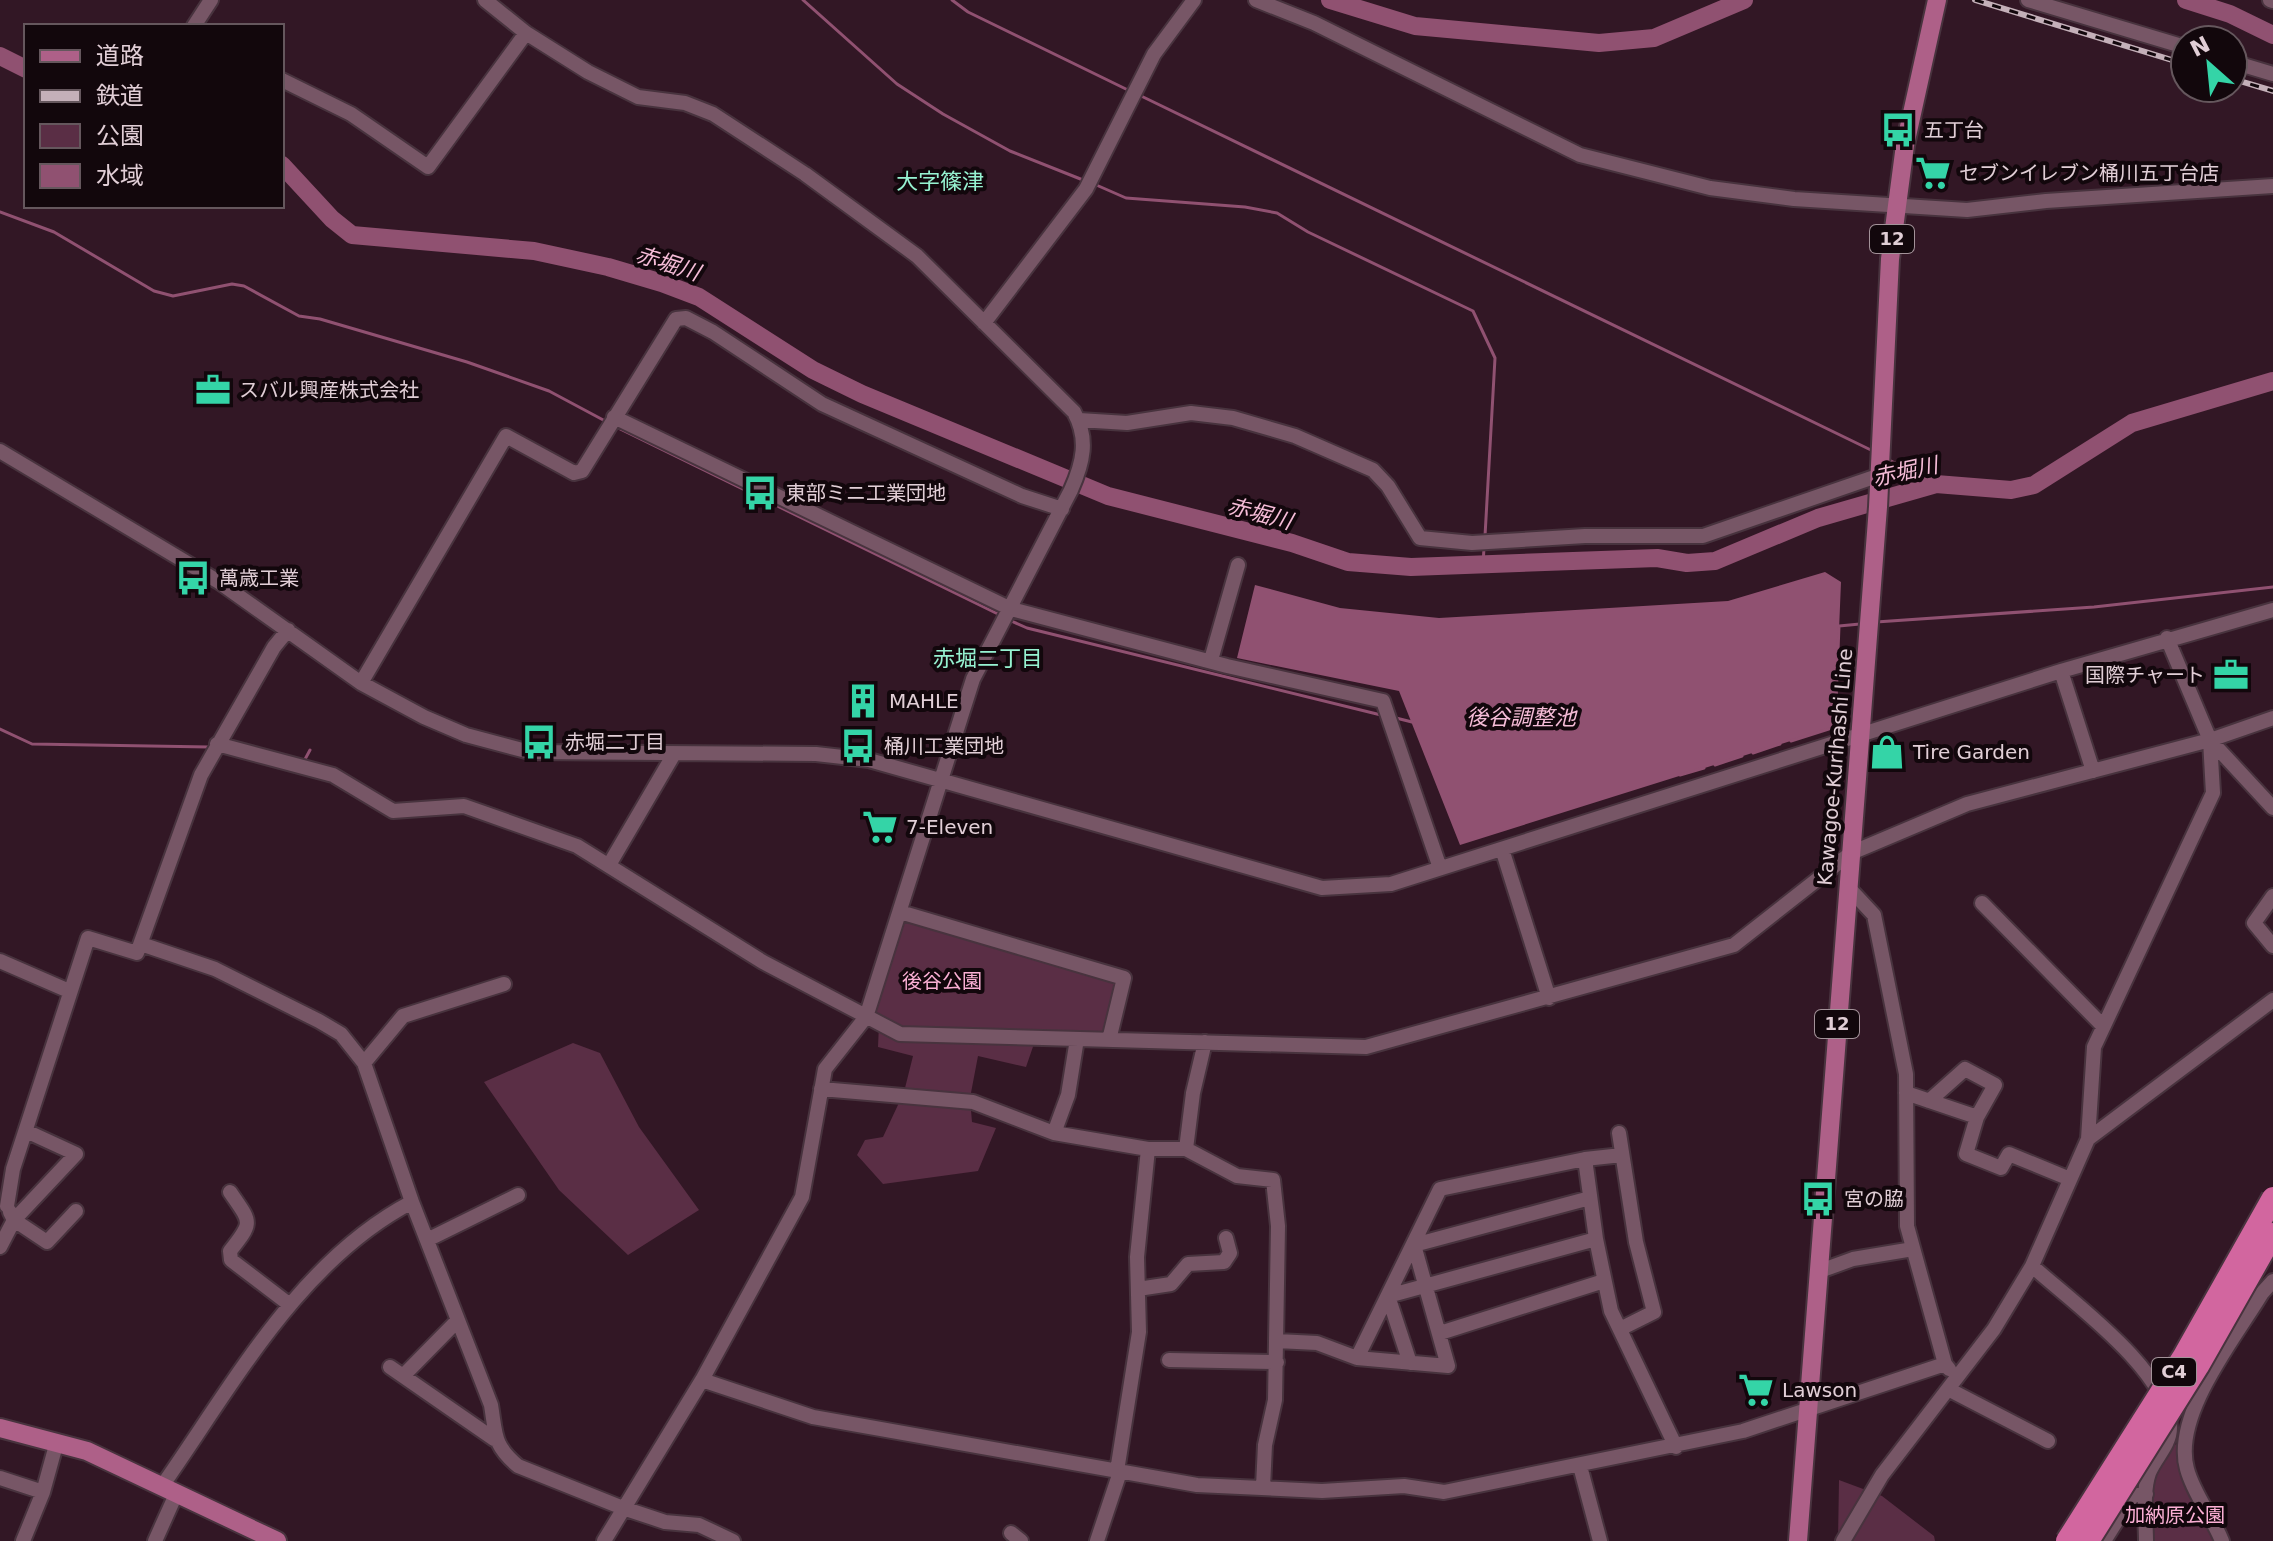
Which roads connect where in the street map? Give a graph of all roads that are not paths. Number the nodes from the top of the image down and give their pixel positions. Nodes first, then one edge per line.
1 (211, 0) edge
2 (485, 0) edge
3 (1194, 0) edge
4 (1256, 0) edge
5 (1937, 0) edge
6 (2028, 0) edge
7 (195, 24) edge
8 (526, 33) junction
9 (2169, 42) edge
10 (2249, 67) edge
11 (2273, 74) edge
12 (284, 81) edge
13 (2273, 186) edge
14 (1896, 204) junction
15 (984, 323) junction
16 (614, 417) junction
17 (1079, 420) junction
18 (0, 451) edge
19 (1880, 479) junction
20 (1062, 509) junction
21 (1238, 565) dead end
22 (1011, 609) junction
23 (2273, 610) edge
24 (288, 630) junction
25 (2167, 638) junction
26 (1211, 660) junction
27 (2061, 671) junction
28 (361, 683) junction
29 (2273, 718) edge
30 (1860, 735) junction
31 (2210, 740) junction
32 (217, 744) junction
33 (674, 754) junction
34 (2093, 771) junction
35 (943, 779) junction
36 (2273, 808) edge
37 (1502, 849) junction
38 (1851, 853) junction
39 (609, 865) junction
40 (1440, 868) junction
41 (1847, 886) junction
42 (2273, 896) edge
43 (1982, 903) dead end
44 (900, 912) junction
45 (141, 944) junction
46 (2273, 946) edge
47 (0, 961) edge
48 (504, 984) dead end
49 (69, 991) junction
50 (1549, 998) junction
51 (2273, 1000) edge
52 (866, 1017) junction
53 (2103, 1026) junction
54 (1077, 1039) junction
55 (1109, 1040) junction
56 (1205, 1042) junction
57 (364, 1063) junction
58 (821, 1089) junction
59 (1906, 1093) junction
60 (1929, 1101) junction
61 (1977, 1117) junction
62 (26, 1131) junction
63 (1054, 1133) junction
64 (1619, 1133) dead end
65 (2088, 1139) junction
66 (1148, 1149) junction
67 (1186, 1149) junction
68 (1622, 1155) junction
69 (1585, 1159) junction
70 (2070, 1179) junction
71 (230, 1192) dead end
72 (518, 1195) dead end
73 (1590, 1198) junction
74 (2273, 1198) edge
75 (412, 1202) junction
76 (3, 1203) edge
77 (76, 1211) dead end
78 (14, 1220) junction
79 (2273, 1234) edge
80 (1226, 1238) dead end
81 (1596, 1239) junction
82 (427, 1240) junction
83 (1414, 1245) junction
84 (0, 1247) edge
85 (1913, 1249) junction
86 (2032, 1266) junction
87 (1820, 1271) junction
88 (1604, 1281) junction
89 (2273, 1281) edge
90 (1427, 1288) junction
91 (1138, 1289) junction
92 (1388, 1296) junction
93 (290, 1305) junction
94 (458, 1320) junction
95 (1620, 1329) junction
96 (1440, 1333) junction
97 (1277, 1341) junction
98 (1357, 1358) junction
99 (1169, 1360) dead end
100 (1277, 1362) junction
101 (1410, 1363) junction
102 (1945, 1364) junction
103 (702, 1380) junction
104 (1952, 1383) junction
105 (1809, 1407) junction
106 (0, 1428) edge
107 (494, 1439) junction
108 (2048, 1441) dead end
109 (56, 1445) junction
110 (1676, 1447) junction
111 (1580, 1466) junction
112 (1118, 1472) junction
113 (0, 1478) edge
114 (1263, 1487) junction
115 (169, 1489) junction
116 (43, 1492) junction
117 (2146, 1494) junction
118 (623, 1508) junction
119 (23, 1541) edge
120 (155, 1541) edge
121 (277, 1541) edge
122 (604, 1541) edge
123 (733, 1541) edge
124 (1097, 1541) edge
125 (1600, 1541) edge
126 (1798, 1541) edge
127 (1843, 1541) edge
128 (2067, 1541) edge
129 (2088, 1541) edge
130 (2104, 1541) edge
131 (2146, 1541) edge
132 (2222, 1541) edge

1 - 7 street
2 - 8 street
3 - 15 street
4 - 14 street
5 - 14 main road, Kawagoe-Kurihashi Line / 12
6 - 9 street
8 - 12 street
8 - 15 street
10 - 11 street
13 - 14 street
14 - 19 main road, Kawagoe-Kurihashi Line / 12
15 - 17 street
16 - 20 street
16 - 22 street
16 - 28 street
17 - 19 street
17 - 20 street
18 - 24 street
19 - 30 main road, Kawagoe-Kurihashi Line / 12
20 - 22 street
21 - 26 street
22 - 26 street
22 - 35 street
23 - 25 street
24 - 28 street
24 - 32 street
25 - 27 street
25 - 31 street
26 - 40 street
27 - 30 street
27 - 34 street
28 - 33 street
29 - 31 street
30 - 37 street
30 - 38 main road, Kawagoe-Kurihashi Line / 12
31 - 34 street
31 - 36 street
31 - 53 street
32 - 39 street
32 - 45 street
33 - 35 street
33 - 39 street
34 - 38 street
35 - 40 street
35 - 44 street
37 - 40 street
37 - 50 street
38 - 41 main road, Kawagoe-Kurihashi Line / 12
38 - 50 street
39 - 52 street
41 - 59 street
41 - 87 main road, Kawagoe-Kurihashi Line / 12
42 - 46 street
43 - 53 street
44 - 52 street
44 - 55 street
45 - 49 street
45 - 57 street
47 - 49 street
48 - 57 street
49 - 62 street
50 - 56 street
51 - 65 street
52 - 54 street
52 - 58 street
53 - 65 street
54 - 55 street
54 - 63 street
55 - 56 street
56 - 67 street
57 - 75 street
58 - 63 street
58 - 103 street
59 - 60 street
59 - 85 street
60 - 61 street
60 - 61 street
61 - 70 street
62 - 76 street
62 - 78 street
63 - 66 street
64 - 68 street
65 - 70 street
66 - 67 street
66 - 91 street
67 - 97 street
68 - 69 street
68 - 95 street
69 - 73 street
69 - 83 street
70 - 86 street
71 - 93 street
72 - 82 street
73 - 81 street
73 - 83 street
74 - 128 highway, C4, bridge
75 - 82 street
75 - 93 street
76 - 78 street
77 - 78 street
78 - 84 street
79 - 129 highway, C4, bridge
80 - 91 street
81 - 88 street
81 - 90 street
82 - 94 street
83 - 90 street
83 - 92 street
85 - 87 street
85 - 102 street
86 - 104 street
86 - 117 street
87 - 105 main road, Kawagoe-Kurihashi Line / 12
88 - 95 street
88 - 96 street
89 - 132 street
90 - 92 street
90 - 96 street
91 - 112 street
92 - 98 street
92 - 101 street
93 - 115 street
94 - 107 street
94 - 107 street
95 - 110 street
96 - 101 street
97 - 98 street
97 - 100 street
98 - 101 street
99 - 100 street
100 - 114 street
102 - 104 street
102 - 105 street
103 - 112 street
103 - 118 street
104 - 108 street
104 - 127 street
105 - 110 street
105 - 126 main road, Kawagoe-Kurihashi Line / 12
106 - 109 main road
107 - 118 street
109 - 115 main road
109 - 116 street
110 - 111 street
111 - 114 street
111 - 125 street
112 - 114 street
112 - 124 street
113 - 116 street
115 - 120 street
115 - 121 main road
116 - 119 street
117 - 130 street
117 - 131 street
118 - 122 street
118 - 123 street

